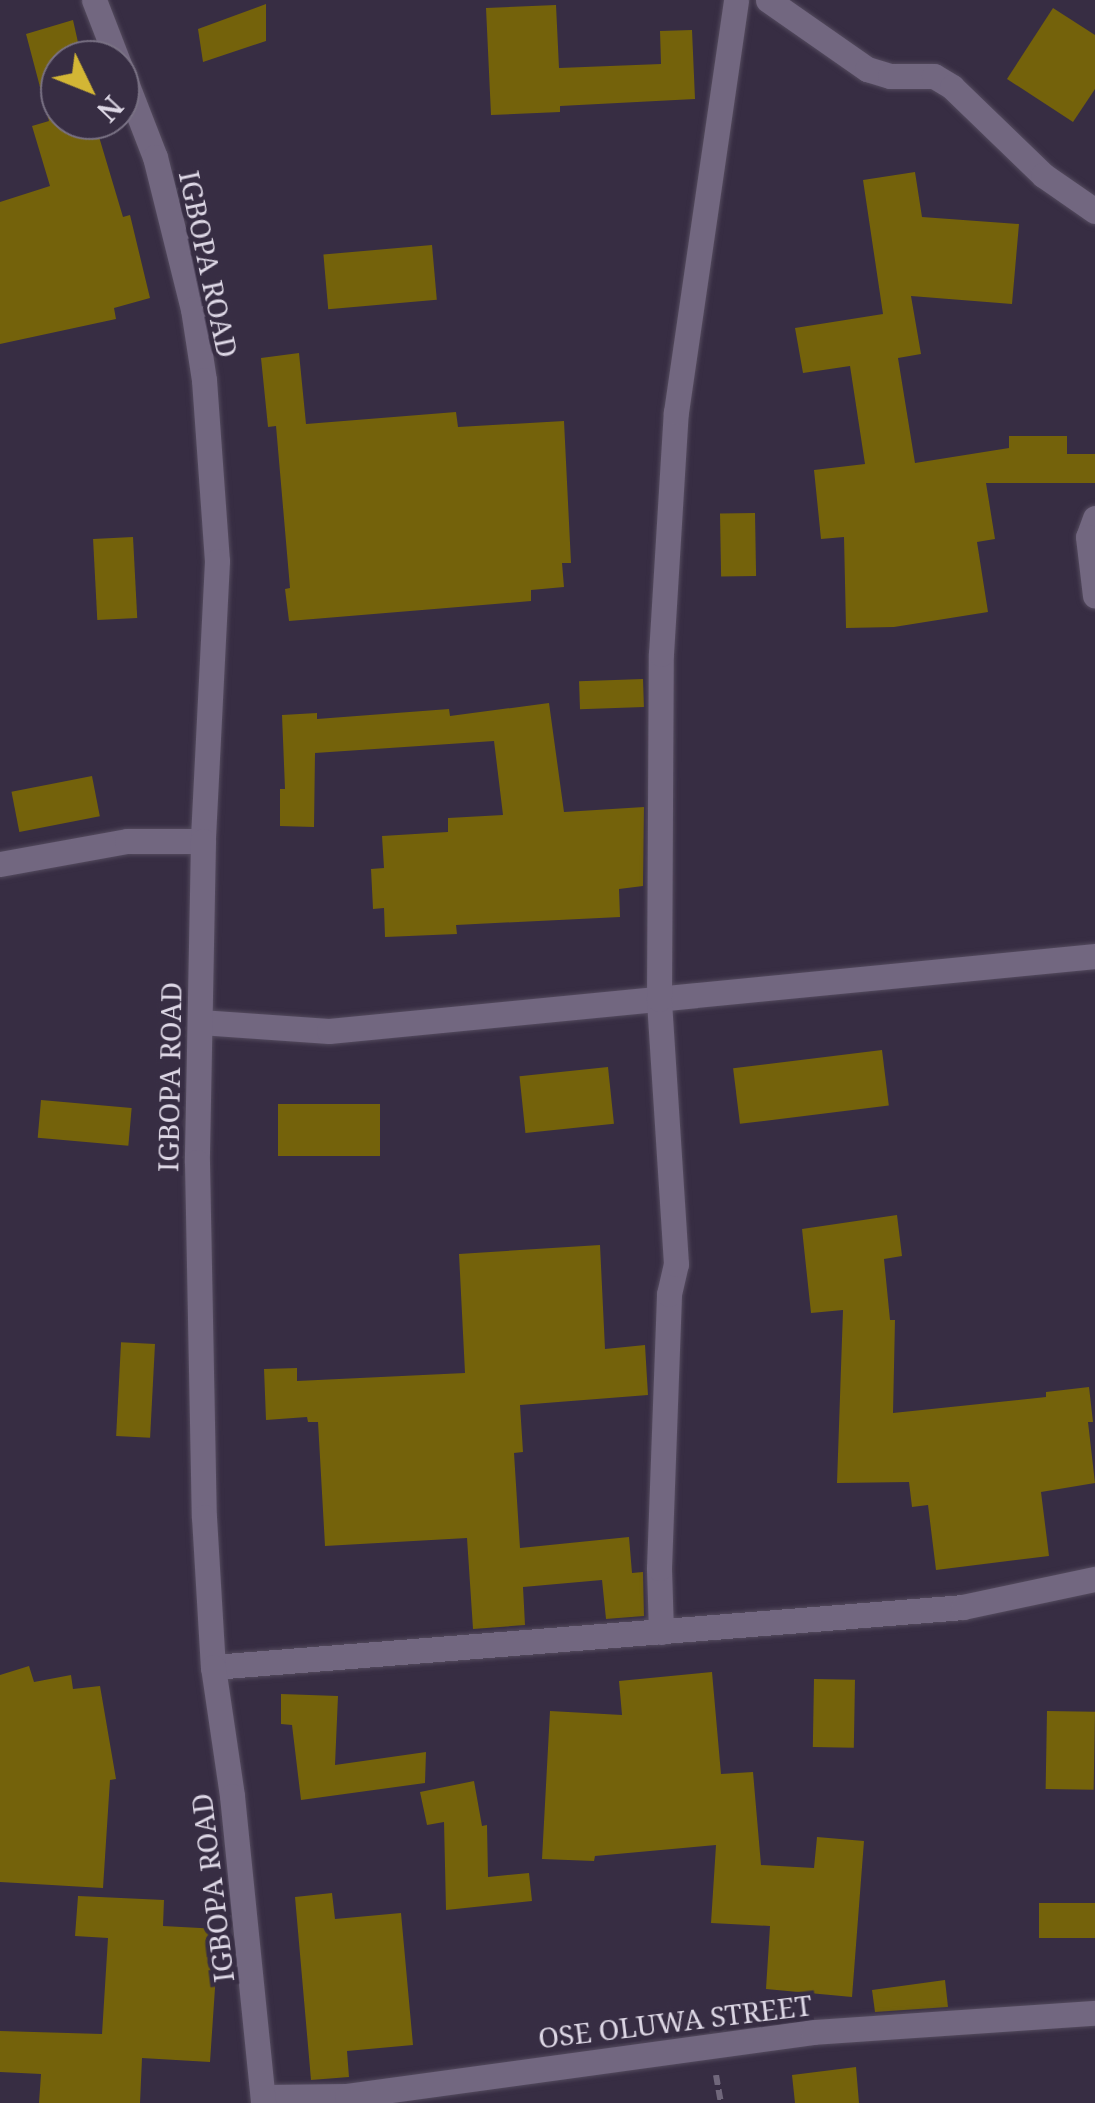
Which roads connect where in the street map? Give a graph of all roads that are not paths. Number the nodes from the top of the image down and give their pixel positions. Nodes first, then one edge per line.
1 (94, 0) edge
2 (736, 0) edge
3 (768, 0) edge
4 (1095, 212) edge
5 (1095, 518) edge
6 (1095, 596) edge
7 (203, 841) junction
8 (0, 864) edge
9 (1095, 956) edge
10 (659, 999) junction
11 (200, 1022) junction
12 (1095, 1579) edge
13 (661, 1632) junction
14 (213, 1667) junction
15 (1095, 2013) edge
16 (263, 2100) edge

1 - 7 street, IGBOPA ROAD
2 - 10 street
3 - 4 street
5 - 6 street
7 - 8 street
7 - 11 street, IGBOPA ROAD
9 - 10 street
10 - 11 street
10 - 13 street
11 - 14 street, IGBOPA ROAD
12 - 13 street
13 - 14 street
14 - 16 street, IGBOPA ROAD
15 - 16 street, OSE OLUWA STREET

